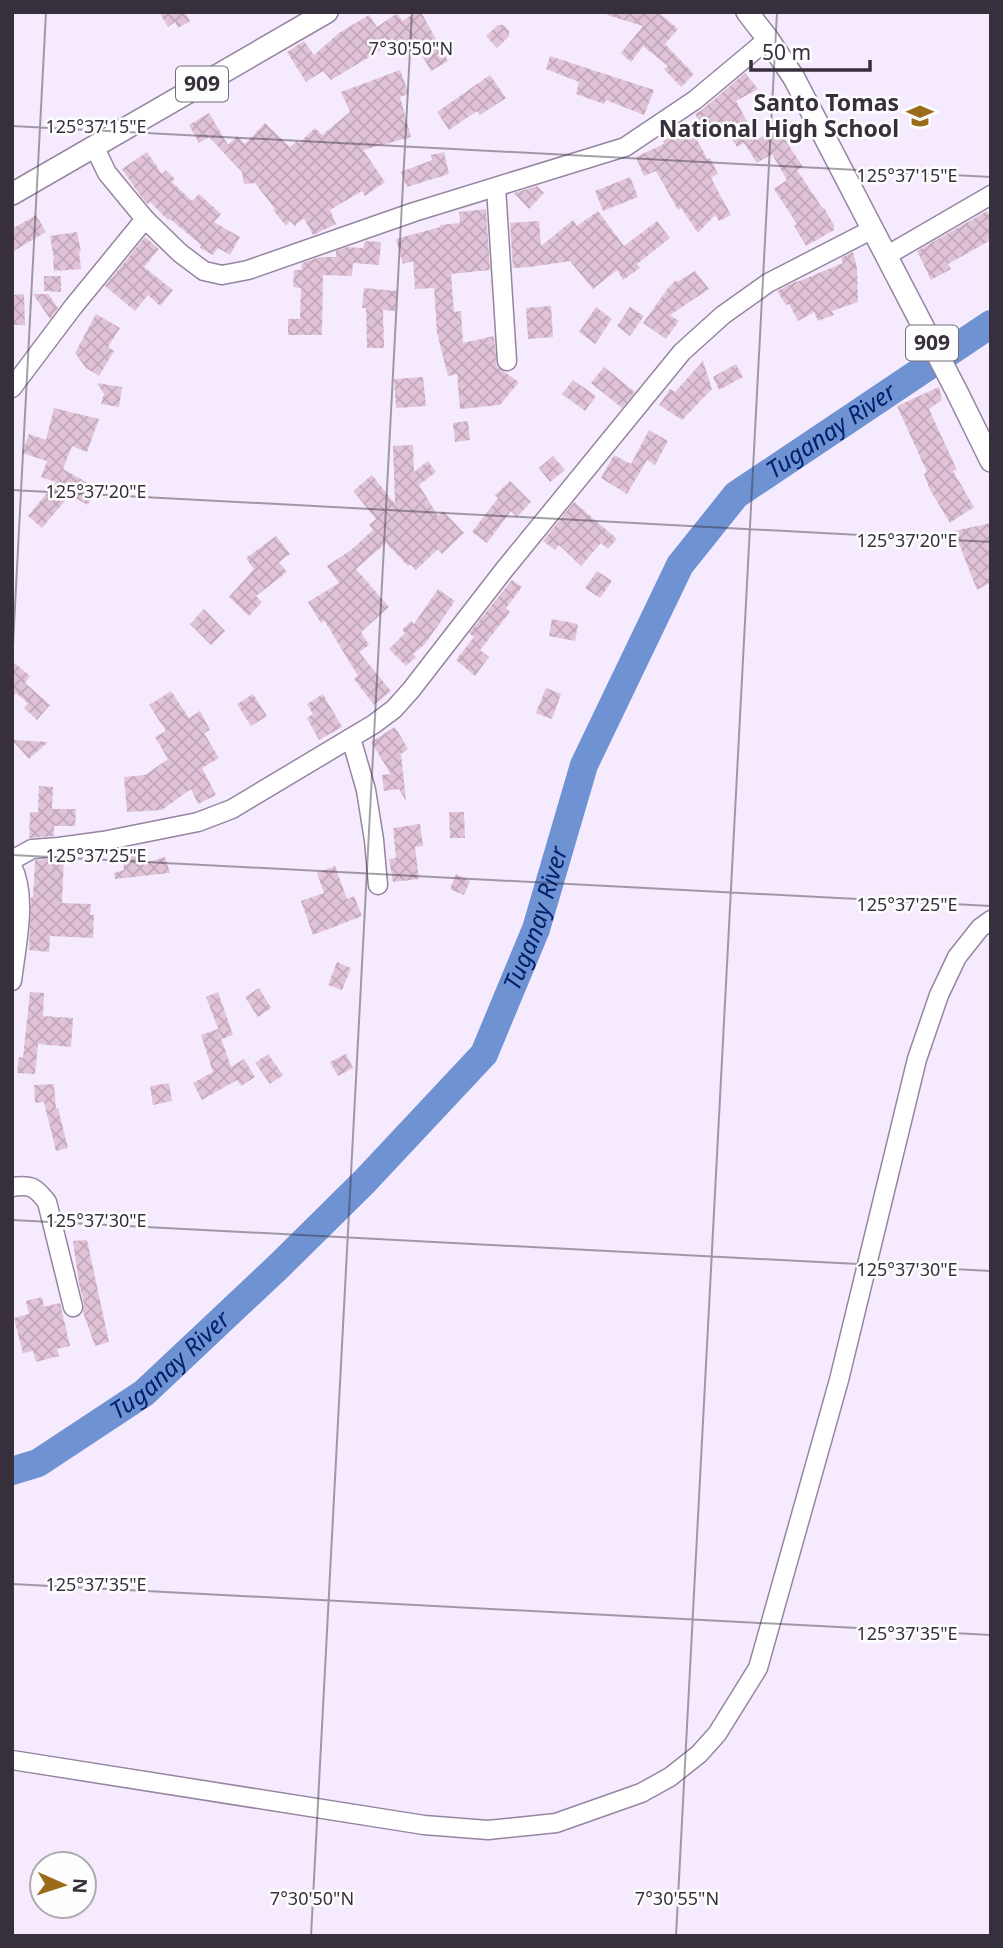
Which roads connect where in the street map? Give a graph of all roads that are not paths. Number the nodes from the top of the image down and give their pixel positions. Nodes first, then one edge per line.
1 (327, 12) edge
2 (747, 12) edge
3 (768, 38) junction
4 (94, 146) junction
5 (496, 187) junction
6 (12, 194) edge
7 (991, 195) edge
8 (145, 219) junction
9 (873, 229) junction
10 (886, 256) junction
11 (507, 361) dead end
12 (12, 388) edge
13 (991, 461) edge
14 (351, 738) junction
15 (12, 860) edge
16 (12, 866) edge
17 (378, 885) dead end
18 (991, 920) edge
19 (12, 981) edge
20 (12, 1187) edge
21 (73, 1307) dead end
22 (12, 1760) edge

1 - 4 main road, 909
2 - 3 main road, 909
3 - 5 street
3 - 9 main road, 909
4 - 6 main road, 909
4 - 8 street
5 - 8 street
5 - 11 street
7 - 10 street
8 - 12 street
9 - 10 main road, 909
9 - 14 street
10 - 13 main road, 909
14 - 15 street
14 - 17 street
16 - 19 street
18 - 22 street
20 - 21 street

